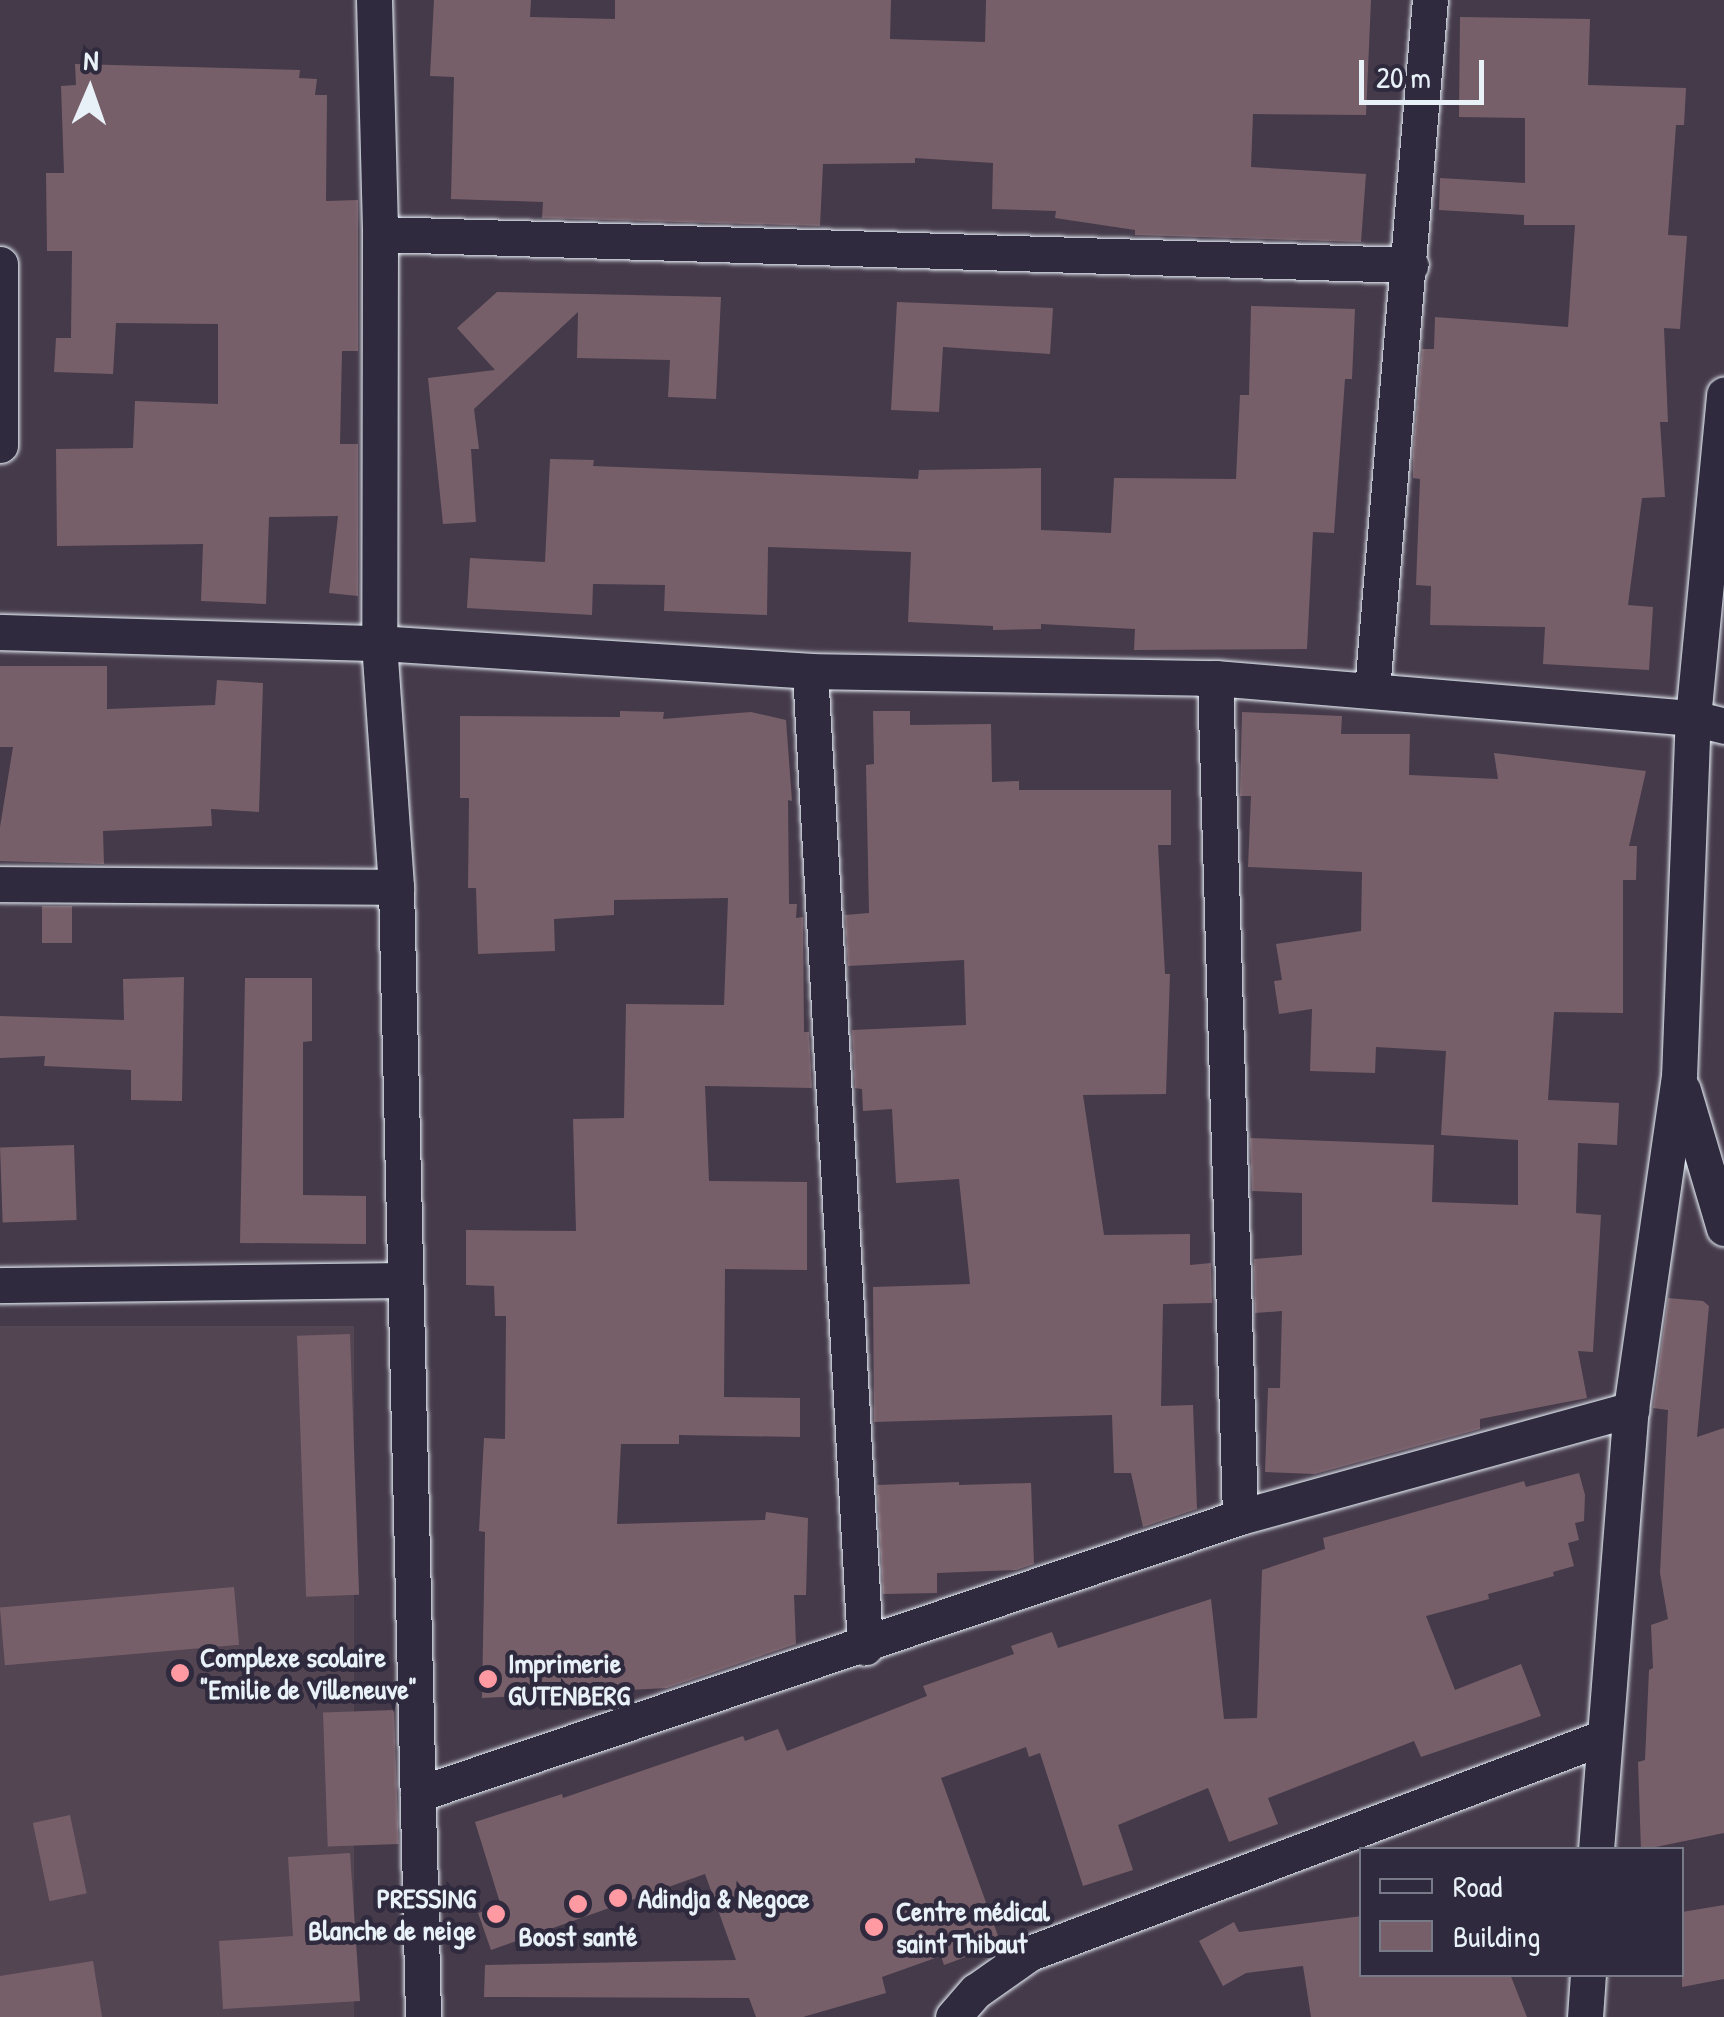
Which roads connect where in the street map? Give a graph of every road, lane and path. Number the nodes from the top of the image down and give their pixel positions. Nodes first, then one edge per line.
1 (374, 0) edge
2 (1430, 0) edge
3 (380, 234) junction
4 (0, 264) edge
5 (1411, 265) junction
6 (0, 304) edge
7 (1724, 394) edge
8 (1723, 437) edge
9 (0, 445) edge
10 (0, 632) edge
11 (378, 643) junction
12 (810, 671) junction
13 (1216, 678) junction
14 (1372, 690) junction
15 (1708, 722) edge
16 (0, 884) edge
17 (396, 887) junction
18 (1679, 1077) junction
19 (1724, 1228) edge
20 (405, 1280) junction
21 (0, 1285) edge
22 (1631, 1409) junction
23 (1240, 1516) junction
24 (865, 1646) junction
25 (1604, 1736) junction
26 (418, 1794) junction
27 (1596, 1847) edge
28 (1588, 1977) edge
29 (424, 2017) edge
30 (953, 2017) edge
31 (1585, 2017) edge

1 - 3 street
2 - 5 street
3 - 5 street
3 - 11 street
4 - 6 street
5 - 14 street
6 - 9 street
7 - 8 street
8 - 15 street
10 - 11 street
11 - 12 street
11 - 17 street
12 - 13 street
12 - 24 street
13 - 14 street
13 - 23 street
14 - 15 street
15 - 18 street
16 - 17 street
17 - 20 street
18 - 19 street
18 - 22 street
20 - 21 street
20 - 26 street
22 - 23 street
22 - 25 street
23 - 24 street
24 - 26 street
25 - 27 street
25 - 30 street
26 - 29 street
28 - 31 street

